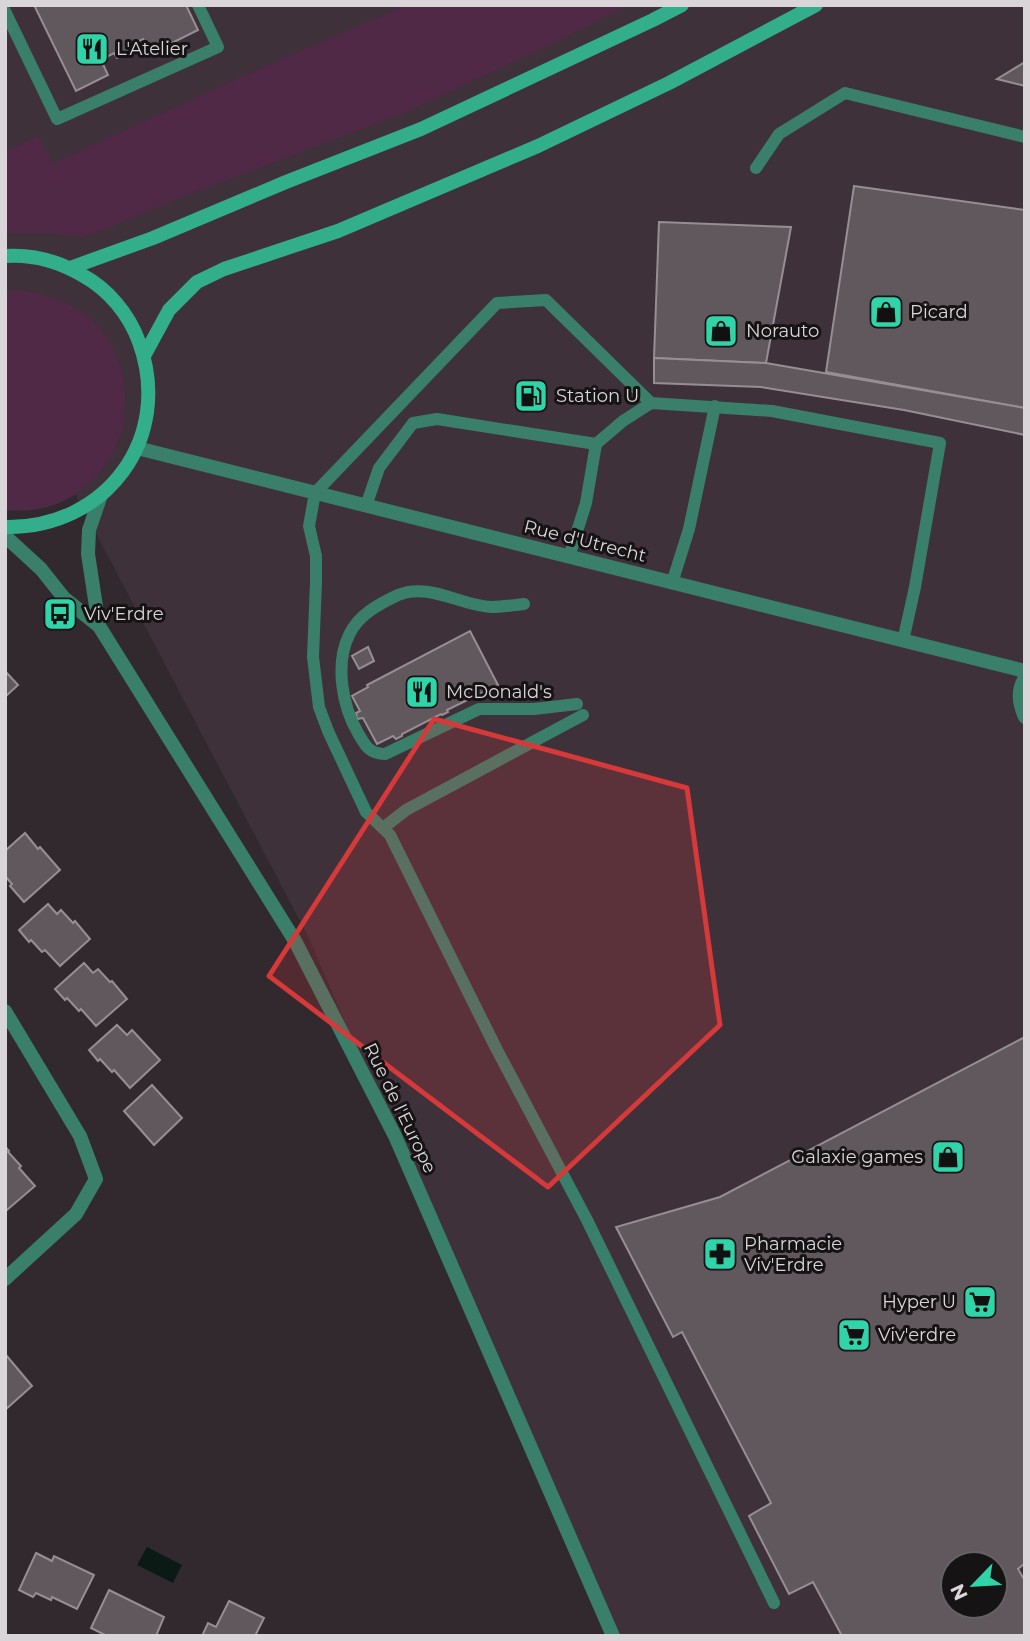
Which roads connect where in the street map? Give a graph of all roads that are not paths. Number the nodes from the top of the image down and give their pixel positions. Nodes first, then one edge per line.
1 (198, 5) edge
2 (682, 5) edge
3 (816, 5) edge
4 (5, 11) edge
5 (1025, 137) edge
6 (756, 168) dead end
7 (5, 256) edge
8 (70, 268) junction
9 (144, 356) junction
10 (651, 403) junction
11 (715, 406) junction
12 (596, 444) junction
13 (136, 448) junction
14 (315, 493) junction
15 (102, 495) junction
16 (366, 506) junction
17 (5, 527) edge
18 (5, 536) edge
19 (569, 557) junction
20 (672, 583) junction
21 (524, 604) dead end
22 (99, 626) junction
23 (903, 641) junction
24 (1025, 671) edge
25 (1025, 678) edge
26 (1025, 717) edge
27 (383, 828) junction
28 (5, 1011) edge
29 (5, 1279) edge
30 (774, 1603) dead end
31 (612, 1636) edge

1 - 4 lane
2 - 8 main road
3 - 9 main road
5 - 6 lane
7 - 8 main road
8 - 9 main road
9 - 13 main road
10 - 11 lane
10 - 12 lane
10 - 14 lane
11 - 20 lane
11 - 23 lane
12 - 16 lane
12 - 19 lane
13 - 14 street, Rue d'Utrecht
13 - 15 main road
14 - 16 street, Rue d'Utrecht
14 - 27 lane
15 - 17 main road
15 - 22 street, Rue de l'Europe
16 - 19 street, Rue d'Utrecht
18 - 22 street, Rue de l'Europe
19 - 20 street, Rue d'Utrecht
20 - 23 street, Rue d'Utrecht
21 - 27 lane
22 - 31 street, Rue de l'Europe
23 - 24 street, Rue d'Utrecht
25 - 26 street
27 - 30 lane
28 - 29 street

